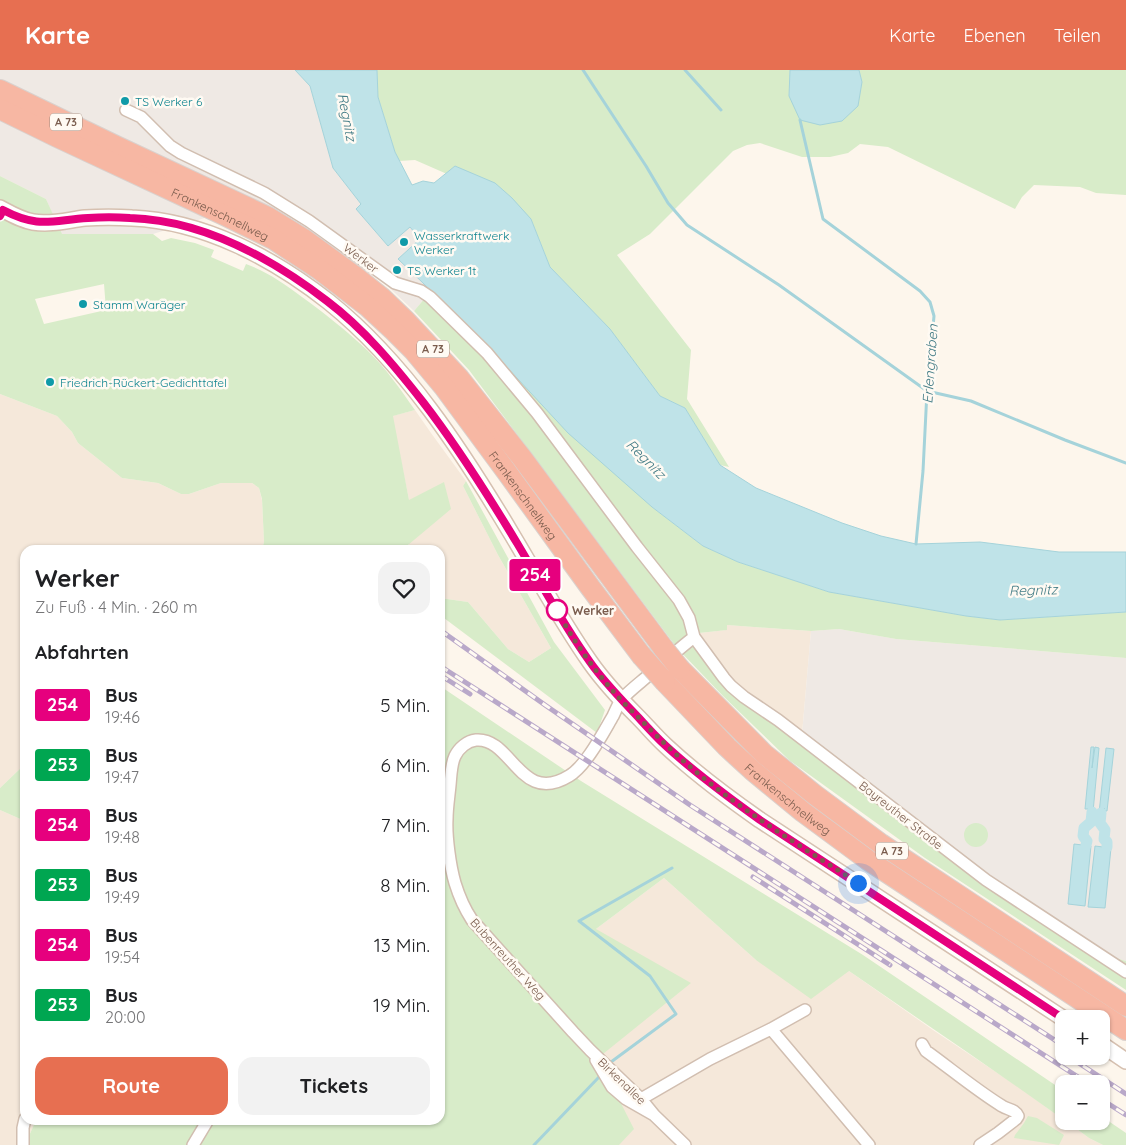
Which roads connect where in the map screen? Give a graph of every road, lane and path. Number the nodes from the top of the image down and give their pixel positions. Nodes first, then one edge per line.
1 (5, 102) edge
2 (126, 110) dead end
3 (2, 209) edge
4 (694, 637) junction
5 (622, 700) junction
6 (445, 809) edge
7 (445, 830) edge
8 (1126, 972) edge
9 (1126, 1006) edge
10 (805, 1010) dead end
11 (1055, 1014) edge
12 (771, 1030) junction
13 (1126, 1030) edge
14 (922, 1044) dead end
15 (590, 1050) junction
16 (1110, 1050) edge
17 (1126, 1061) edge
18 (641, 1099) junction
19 (654, 1115) junction
20 (24, 1125) edge
21 (206, 1125) edge
22 (23, 1145) edge
23 (193, 1145) edge
24 (685, 1145) edge
25 (870, 1145) edge
26 (980, 1145) edge

1 - 9 highway, Frankenschnellweg / A 73, bridge
1 - 13 highway, Frankenschnellweg / A 73, bridge
2 - 4 street, Werker
3 - 5 main road
4 - 5 street
4 - 8 street, Bayreuther Straße
5 - 6 street, Bubenreuther Weg
5 - 11 main road
7 - 15 street, Bubenreuther Weg
10 - 12 street
12 - 18 street
12 - 25 street
14 - 26 street
15 - 18 street, Birkenallee
15 - 19 street, Birkenallee
16 - 17 main road
18 - 19 street, Birkenallee
19 - 24 street, Birkenallee
20 - 22 street
21 - 23 street

